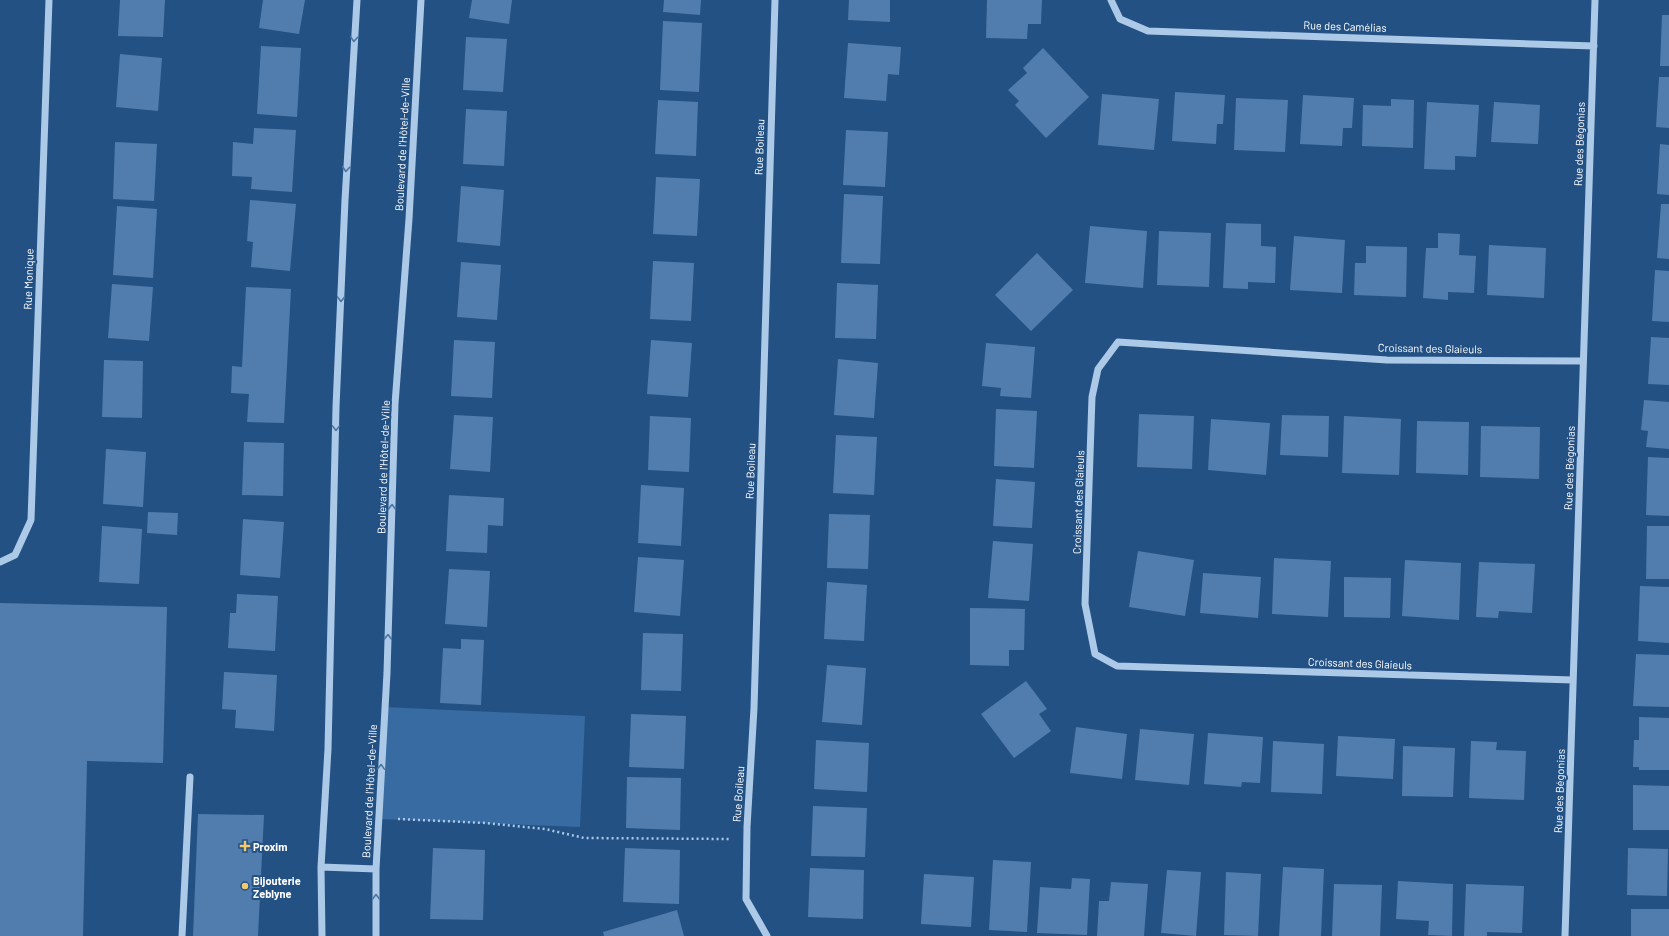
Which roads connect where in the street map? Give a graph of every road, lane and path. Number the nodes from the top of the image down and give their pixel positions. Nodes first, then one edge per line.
1 (49, 0) edge
2 (357, 0) edge
3 (422, 0) edge
4 (775, 0) edge
5 (1111, 0) edge
6 (1595, 0) edge
7 (1594, 46) junction
8 (1583, 361) junction
9 (0, 562) edge
10 (1573, 680) junction
11 (190, 777) dead end
12 (379, 818) junction
13 (747, 839) junction
14 (321, 866) junction
15 (376, 869) junction
16 (182, 936) edge
17 (322, 936) edge
18 (376, 936) edge
19 (768, 936) edge
20 (1565, 936) edge

1 - 9 street, Rue Monique
2 -> 14 street
12 -> 3 street, Boulevard de l'Hôtel-de-Ville
4 - 13 street, Rue Boileau
5 - 7 street, Rue des Camélias
6 - 7 street, Rue des Bégonias
7 - 8 street, Rue des Bégonias
8 - 10 street, Rue des Bégonias
8 - 10 street, Croissant des Glaieuls
10 - 20 street, Rue des Bégonias
11 - 16 street
12 - 13 path
12 - 15 street, Boulevard de l'Hôtel-de-Ville
13 - 19 street, Rue Boileau
14 - 15 street
14 - 17 street
18 -> 15 street, Boulevard de l'Hôtel-de-Ville

